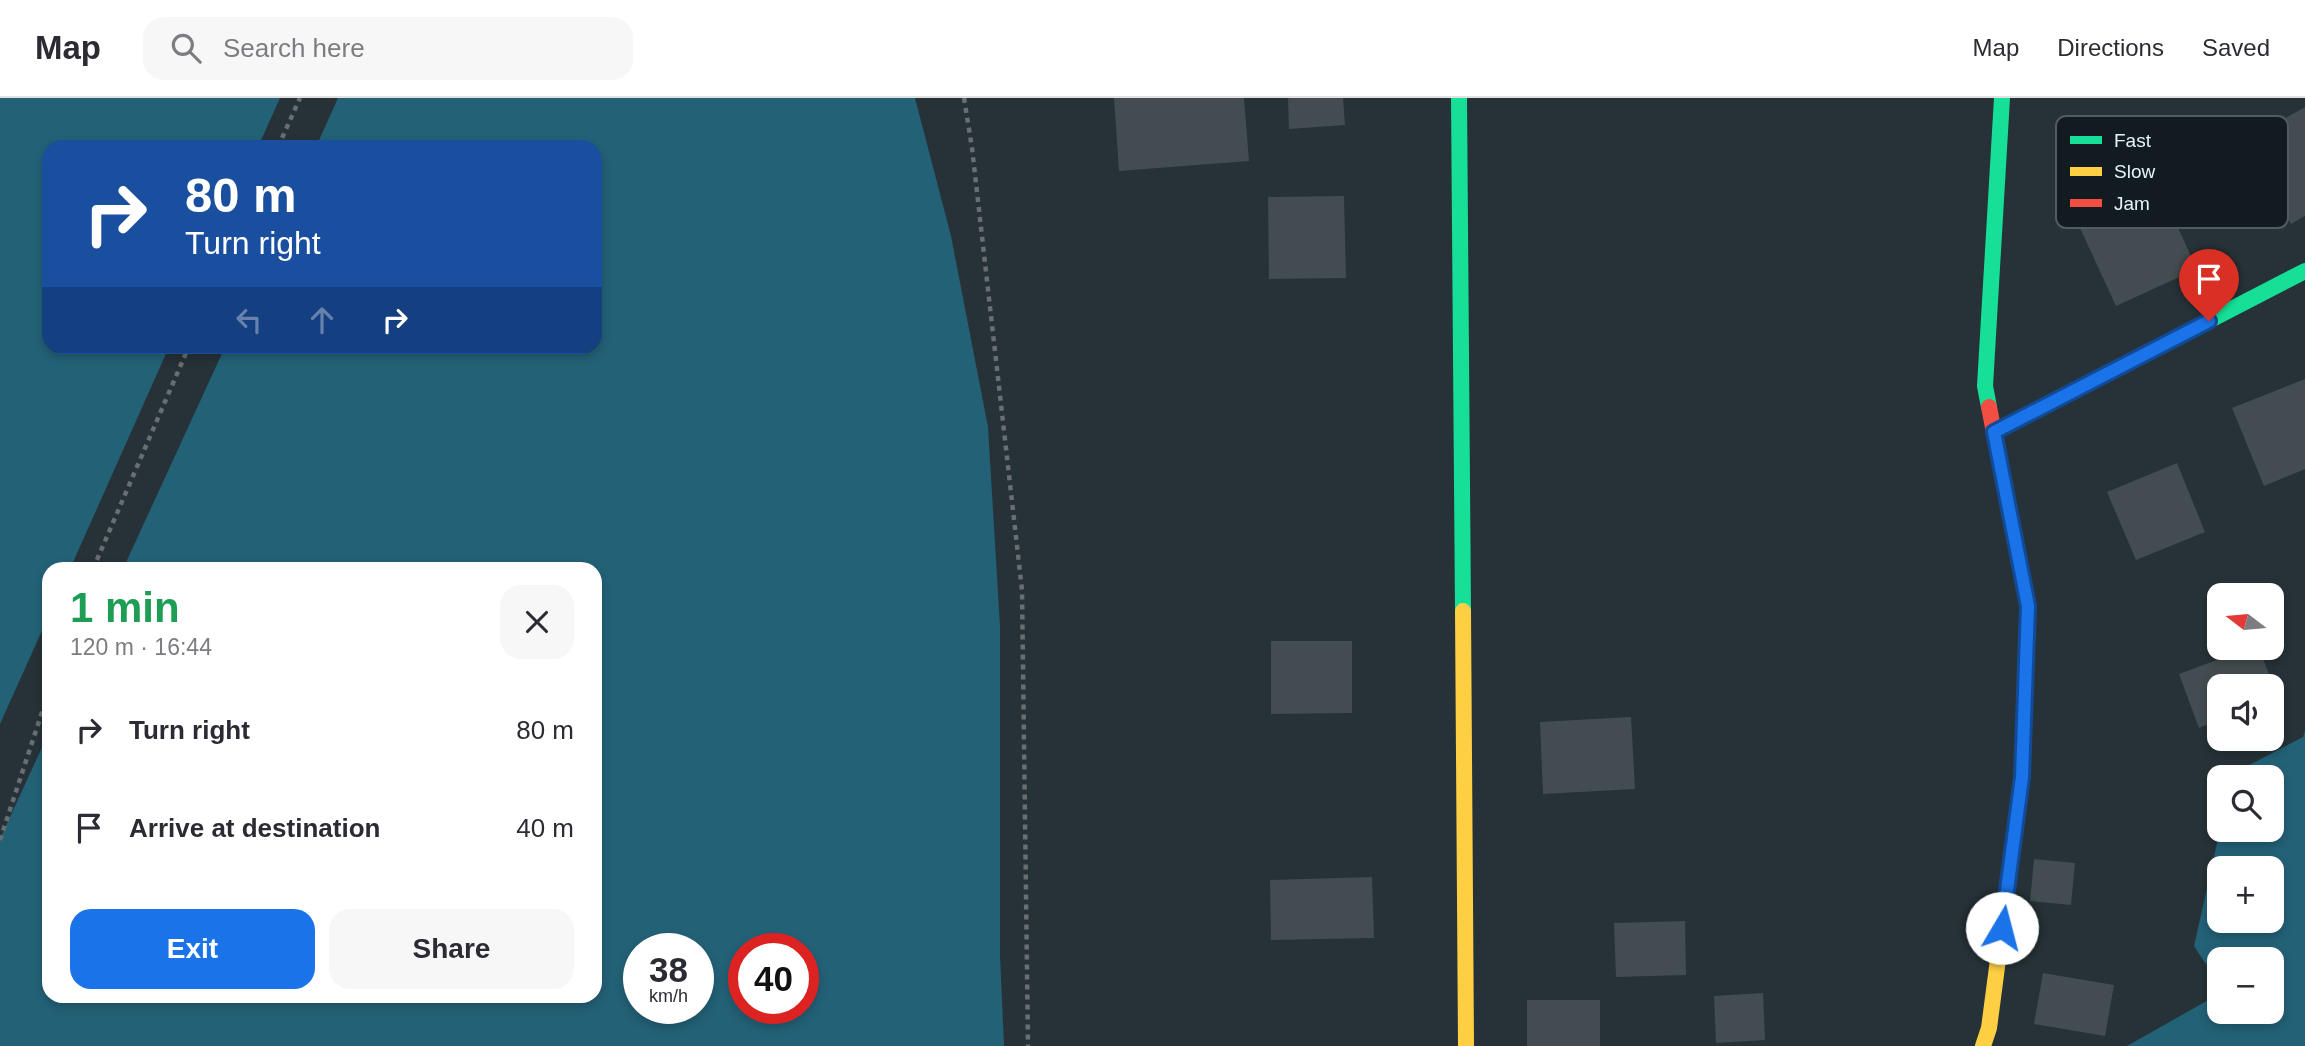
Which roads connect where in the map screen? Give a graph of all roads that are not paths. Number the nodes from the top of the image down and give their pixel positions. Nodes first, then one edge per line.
1 (1459, 98) edge
2 (2002, 98) edge
3 (2305, 271) edge
4 (1994, 432) junction
5 (1466, 1046) edge
6 (1983, 1046) edge

1 - 5 street
2 - 4 street
3 - 4 street
4 - 6 street

